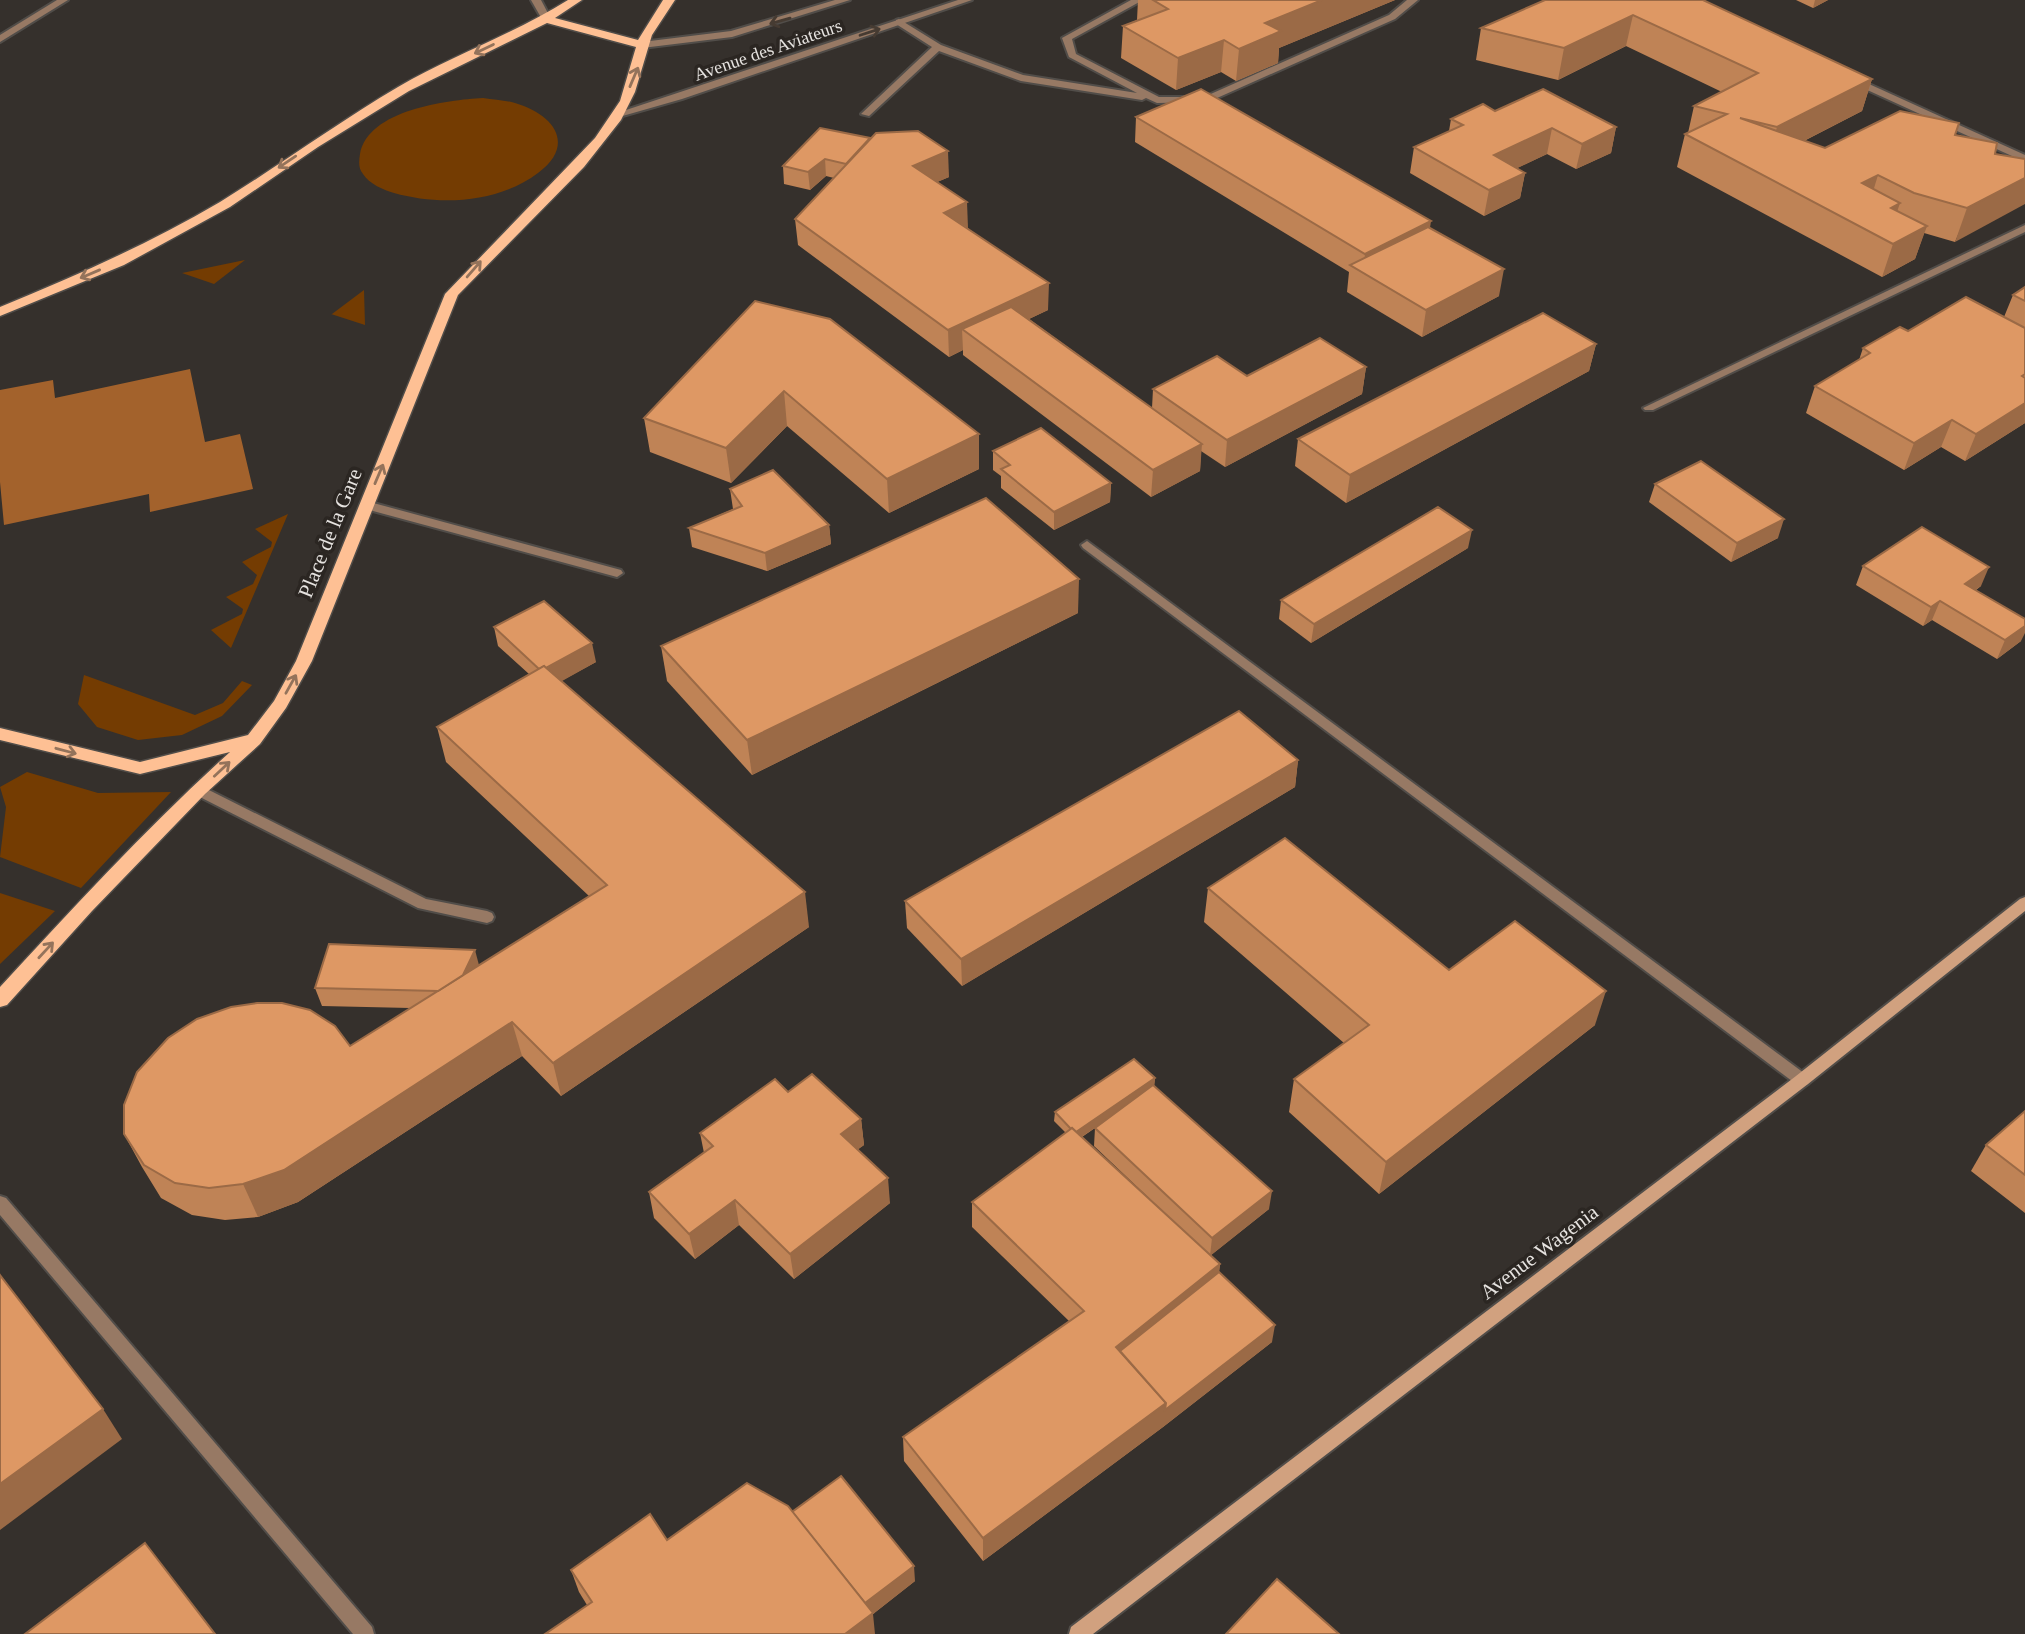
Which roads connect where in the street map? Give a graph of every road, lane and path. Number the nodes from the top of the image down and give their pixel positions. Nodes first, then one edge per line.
1 (63, 0) edge
2 (536, 0) edge
3 (576, 0) edge
4 (669, 0) edge
5 (845, 0) edge
6 (967, 0) edge
7 (1138, 0) edge
8 (1413, 0) edge
9 (546, 19) junction
10 (899, 22) junction
11 (0, 39) edge
12 (642, 45) junction
13 (938, 47) junction
14 (1848, 78) edge
15 (1157, 100) junction
16 (619, 114) junction
17 (866, 114) dead end
18 (2025, 159) edge
19 (2025, 228) edge
20 (0, 312) edge
21 (1649, 408) dead end
22 (366, 505) junction
23 (1087, 545) dead end
24 (617, 573) dead end
25 (0, 734) edge
26 (254, 740) junction
27 (199, 790) junction
28 (2025, 903) edge
29 (487, 917) dead end
30 (0, 1000) edge
31 (1802, 1080) junction
32 (0, 1203) edge
33 (365, 1634) edge
34 (1077, 1634) edge

1 - 11 street
2 - 9 street
3 - 9 main road
4 - 12 main road, Place de la Gare
5 -> 12 street, Avenue des Aviateurs
6 - 10 street, Avenue des Aviateurs
7 - 15 street
8 - 15 street
9 - 12 main road
9 -> 20 main road
10 - 13 street
16 -> 10 street, Avenue des Aviateurs
16 -> 12 main road, Place de la Gare
13 - 15 street
13 - 17 street
14 - 18 street
22 -> 16 main road, Place de la Gare
19 - 21 street
22 - 24 street
26 -> 22 main road, Place de la Gare
23 - 31 street
25 -> 26 main road
27 -> 26 main road, Place de la Gare
27 - 29 street
30 -> 27 main road, Place de la Gare
28 - 31 main road, Avenue Wagenia
31 - 34 main road, Avenue Wagenia
32 - 33 street

